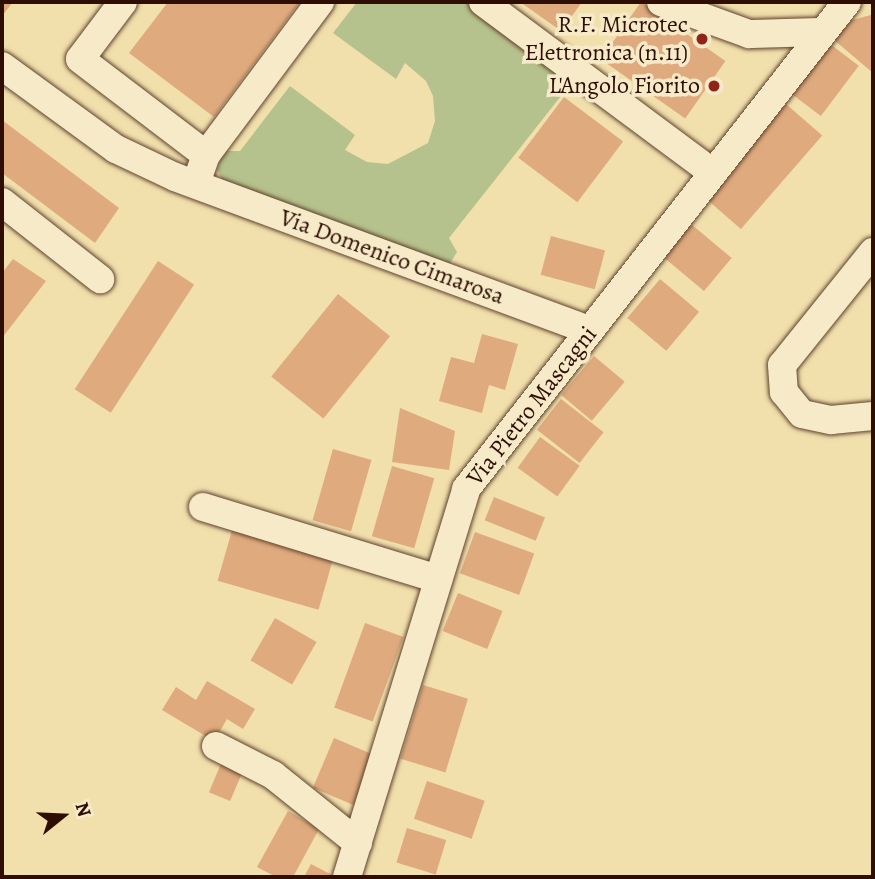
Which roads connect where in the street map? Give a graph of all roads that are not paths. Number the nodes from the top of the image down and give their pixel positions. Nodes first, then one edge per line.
1 (122, 2) edge
2 (320, 2) edge
3 (483, 2) edge
4 (661, 2) edge
5 (847, 2) edge
6 (821, 32) junction
7 (2, 66) edge
8 (199, 152) junction
9 (712, 172) junction
10 (185, 181) junction
11 (2, 202) edge
12 (873, 252) edge
13 (100, 279) dead end
14 (589, 330) junction
15 (873, 416) edge
16 (203, 507) dead end
17 (438, 579) junction
18 (216, 746) dead end
19 (358, 843) junction
20 (348, 877) edge

1 - 8 street
2 - 8 street
3 - 9 street
4 - 6 street
5 - 6 street, Via Pietro Mascagni
6 - 9 street, Via Pietro Mascagni
7 - 10 street, Via Domenico Cimarosa
8 - 10 street
9 - 14 street, Via Pietro Mascagni
10 - 14 street, Via Domenico Cimarosa
11 - 13 street
12 - 15 street
14 - 17 street, Via Pietro Mascagni
16 - 17 street
17 - 19 street, Via Pietro Mascagni
18 - 19 street
19 - 20 street, Via Pietro Mascagni

